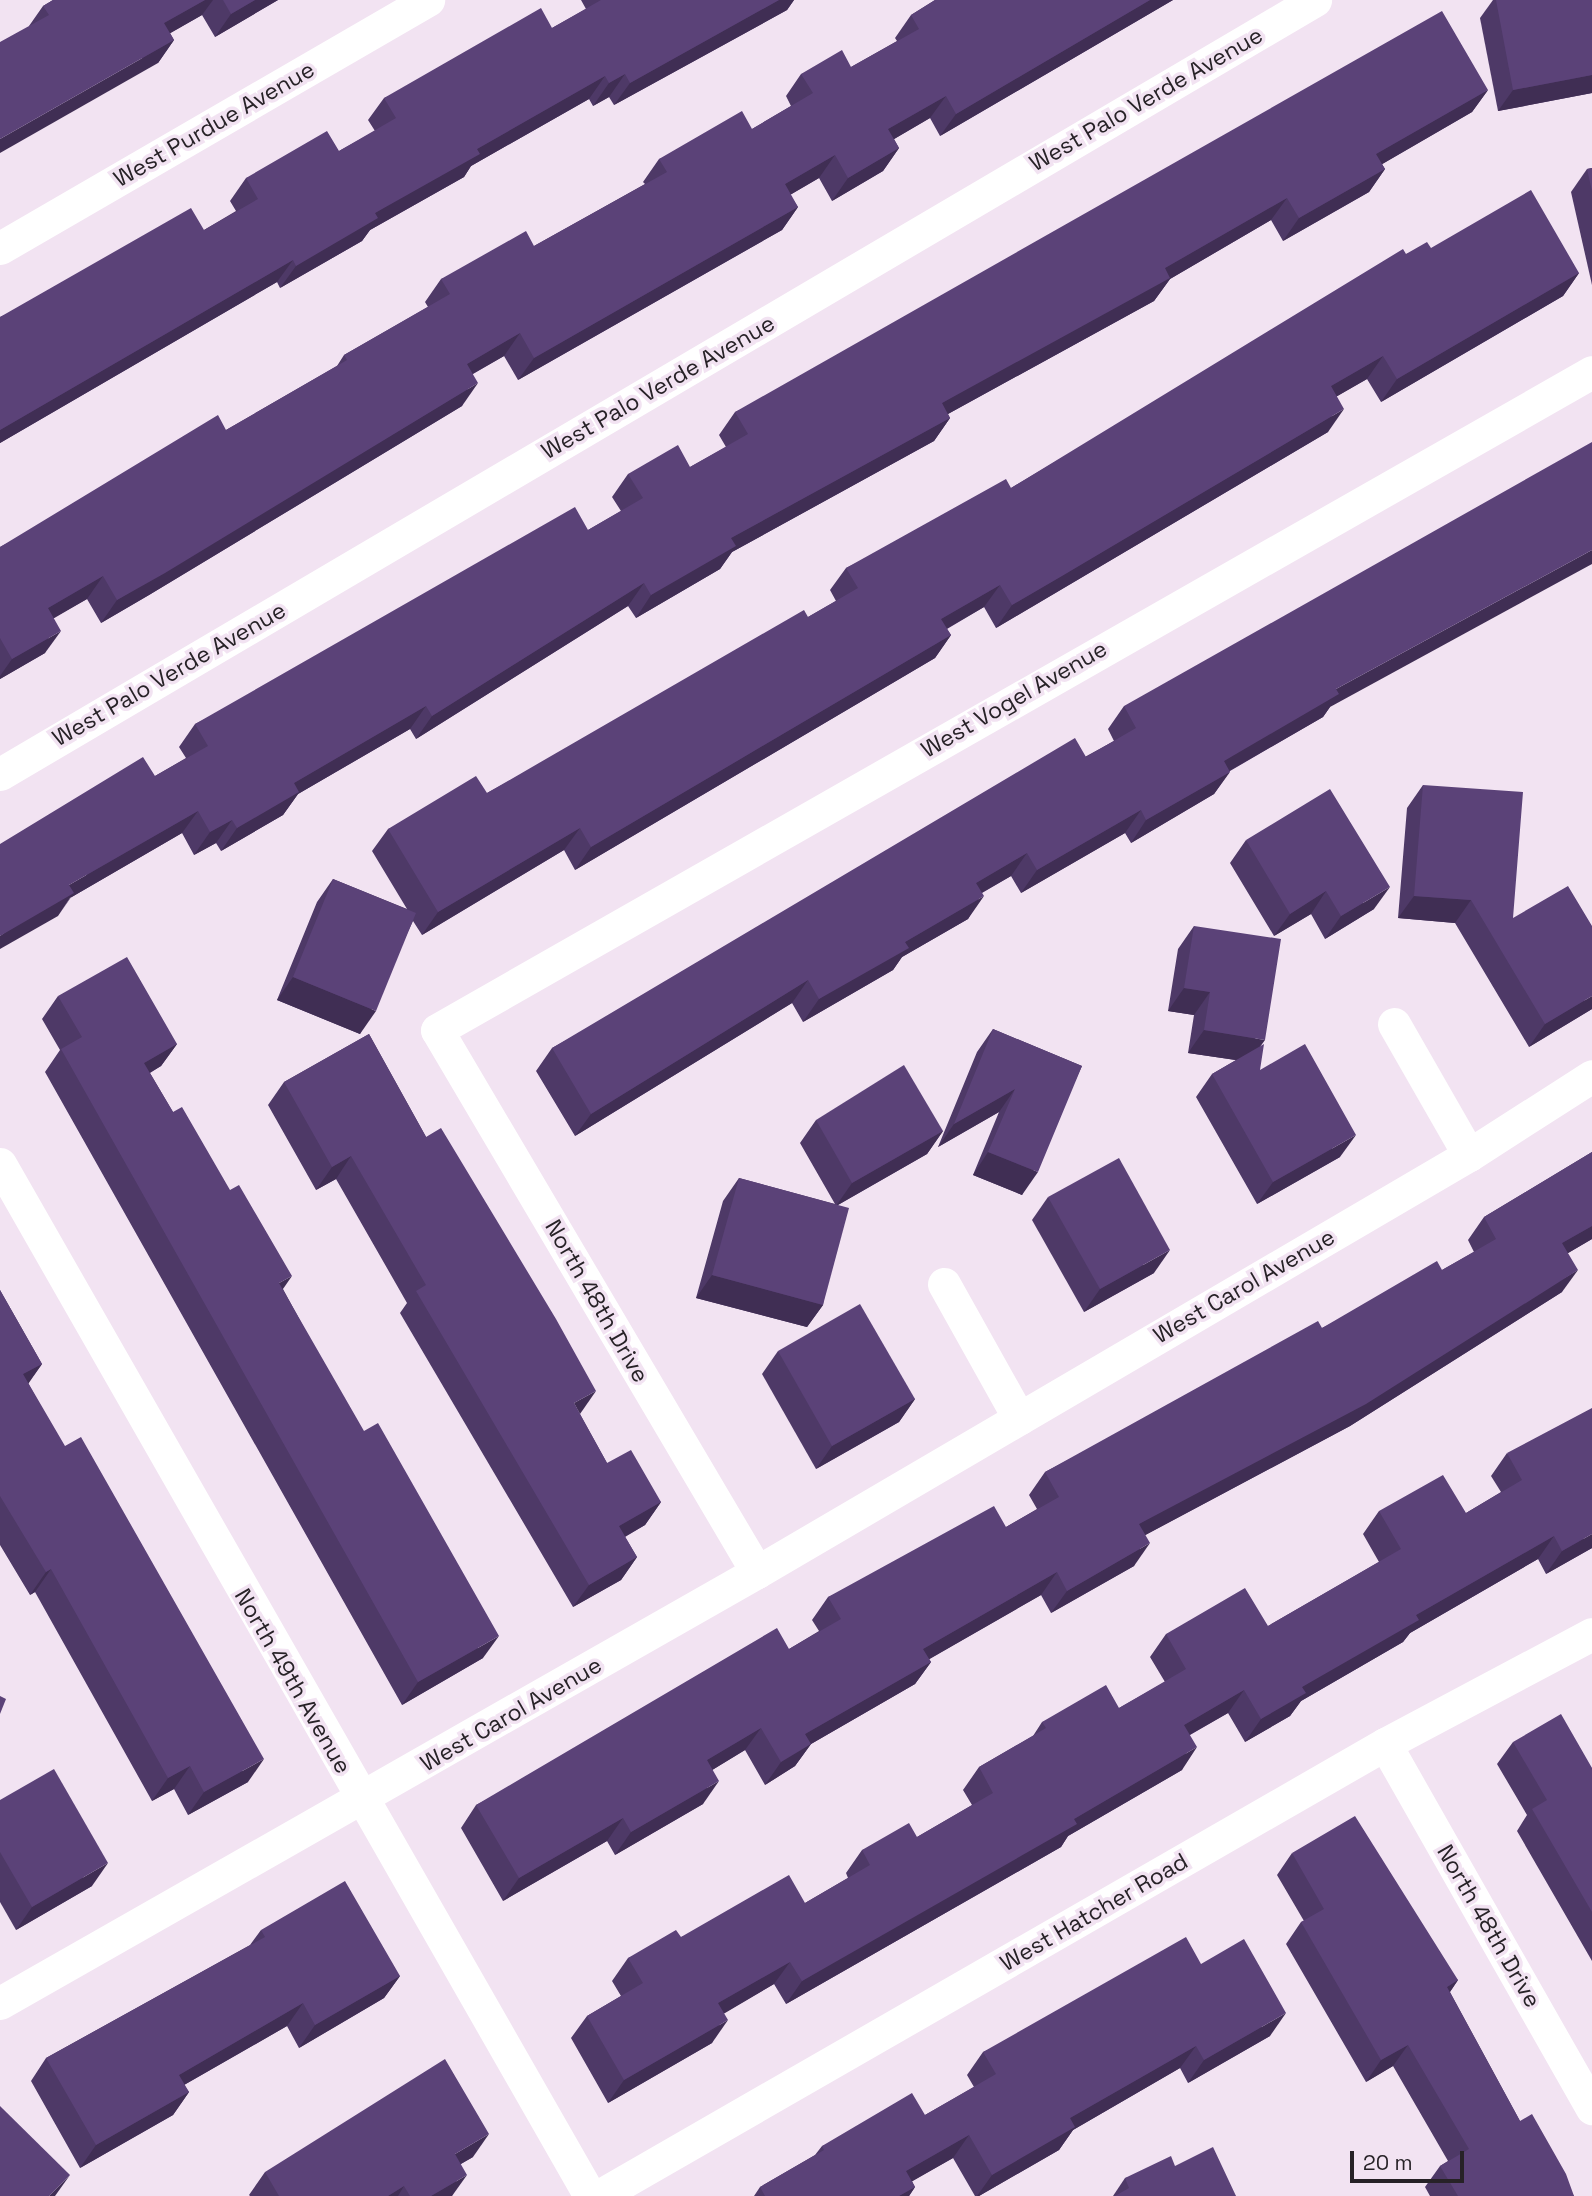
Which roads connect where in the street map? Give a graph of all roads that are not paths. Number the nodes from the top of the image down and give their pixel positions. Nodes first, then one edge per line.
1 (428, 0) edge
2 (1315, 0) edge
3 (0, 248) edge
4 (1592, 372) edge
5 (0, 774) edge
6 (1394, 1024) dead end
7 (437, 1030) joint
8 (1592, 1076) edge
9 (1469, 1155) junction
10 (0, 1164) edge
11 (944, 1284) dead end
12 (1019, 1418) junction
13 (757, 1572) junction
14 (1592, 1634) edge
15 (1385, 1744) junction
16 (362, 1801) junction
17 (0, 2003) edge
18 (1592, 2108) edge
19 (590, 2196) edge
20 (599, 2196) edge

1 - 3 street, West Purdue Avenue
2 - 5 street, West Palo Verde Avenue
4 - 7 street, West Vogel Avenue
6 - 9 street
7 - 13 street, North 48th Drive
8 - 9 street, West Carol Avenue
9 - 12 street, West Carol Avenue
10 - 16 street, North 49th Avenue
11 - 12 street
12 - 13 street, West Carol Avenue
13 - 16 street, West Carol Avenue
14 - 15 street, West Hatcher Road
15 - 18 street, North 48th Drive
15 - 20 street, West Hatcher Road
16 - 17 street, West Carol Avenue
16 - 19 street, North 49th Avenue

